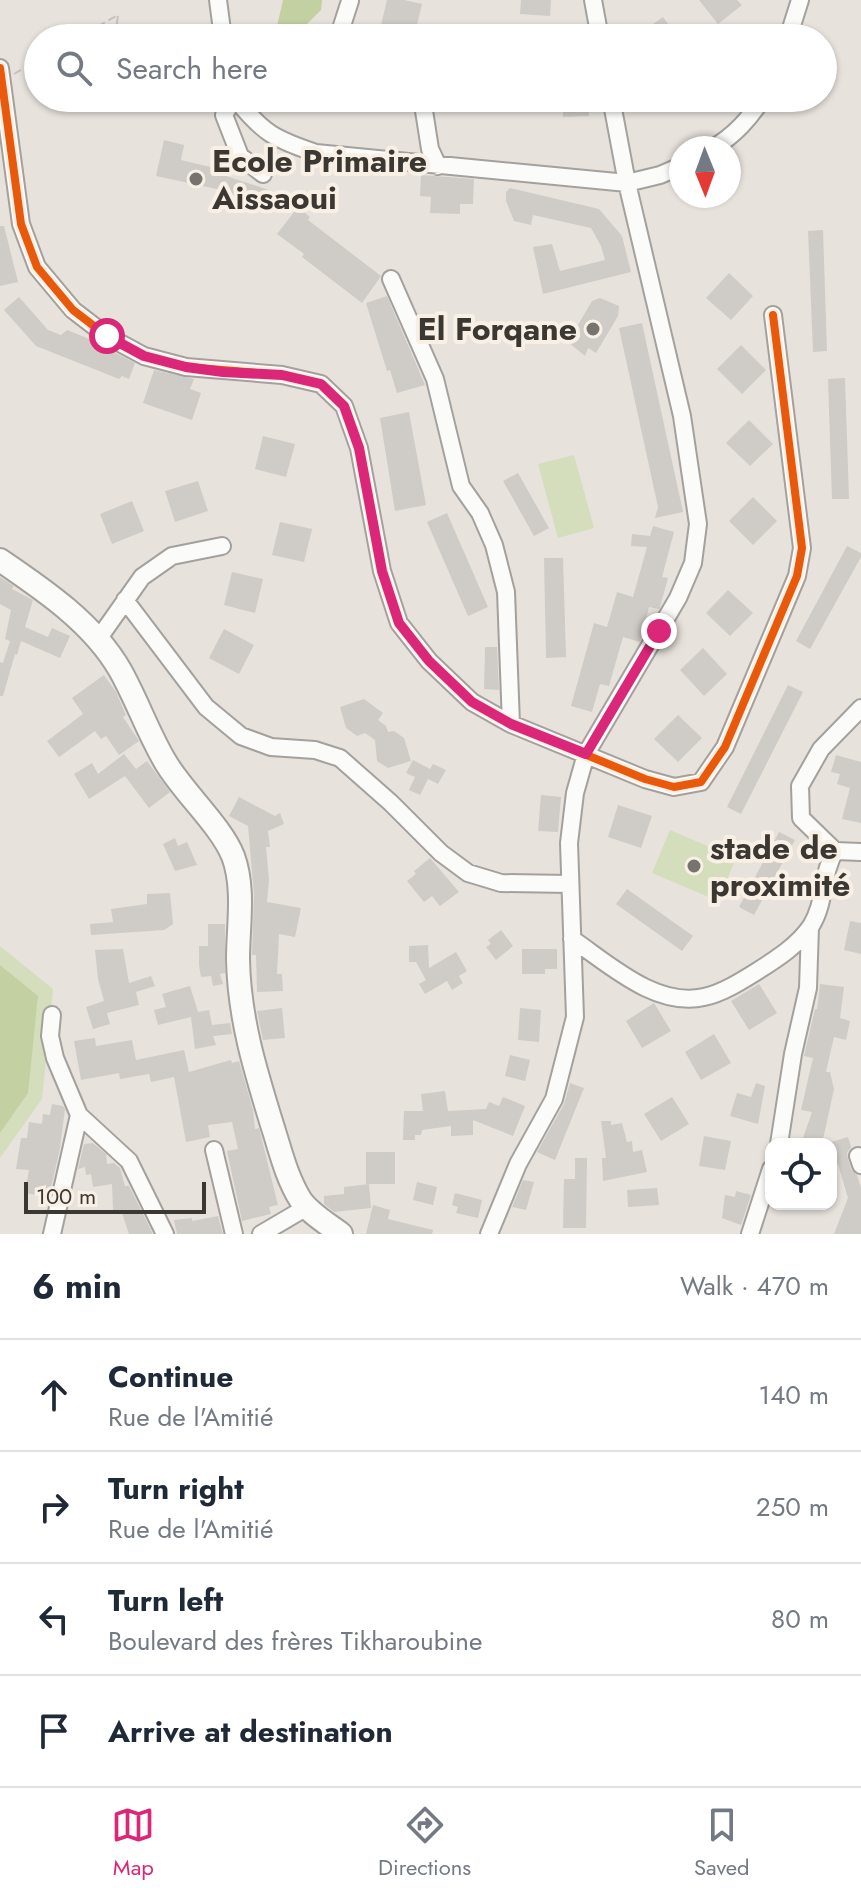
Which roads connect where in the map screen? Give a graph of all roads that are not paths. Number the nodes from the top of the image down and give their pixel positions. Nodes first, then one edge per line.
1 (218, 0) edge
2 (593, 0) edge
3 (800, 0) edge
4 (350, 1) edge
5 (221, 24) edge
6 (343, 24) edge
7 (597, 24) edge
8 (792, 24) edge
9 (1, 74) edge
10 (226, 112) edge
11 (246, 112) edge
12 (424, 112) edge
13 (614, 112) edge
14 (753, 112) edge
15 (731, 136) edge
16 (438, 166) junction
17 (669, 171) edge
18 (263, 174) dead end
19 (627, 183) junction
20 (391, 279) dead end
21 (773, 315) dead end
22 (222, 546) dead end
23 (0, 560) edge
24 (125, 600) junction
25 (99, 638) junction
26 (861, 708) edge
27 (511, 724) junction
28 (586, 754) junction
29 (835, 851) junction
30 (861, 852) edge
31 (570, 884) junction
32 (810, 927) junction
33 (572, 939) junction
34 (52, 1015) dead end
35 (79, 1115) junction
36 (780, 1138) edge
37 (214, 1150) dead end
38 (765, 1188) edge
39 (314, 1220) edge
40 (52, 1234) edge
41 (165, 1234) edge
42 (234, 1234) edge
43 (261, 1234) edge
44 (341, 1234) edge
45 (489, 1234) edge
46 (750, 1234) edge

1 - 5 street
2 - 7 street
3 - 8 street
4 - 6 street
9 - 27 street
10 - 18 street
11 - 16 street
12 - 16 street
13 - 19 street
14 - 15 street
16 - 19 street
17 - 19 street
19 - 28 street
20 - 27 street
21 - 28 street
22 - 24 street
23 - 25 main road
24 - 25 street
24 - 31 street
25 - 39 main road
26 - 29 street
27 - 28 street
28 - 31 street
29 - 30 street
29 - 32 street
31 - 33 street
32 - 33 street
32 - 36 street
33 - 45 street
34 - 35 street
35 - 40 street
35 - 41 street
37 - 42 street
38 - 46 street
39 - 43 street
39 - 44 main road

